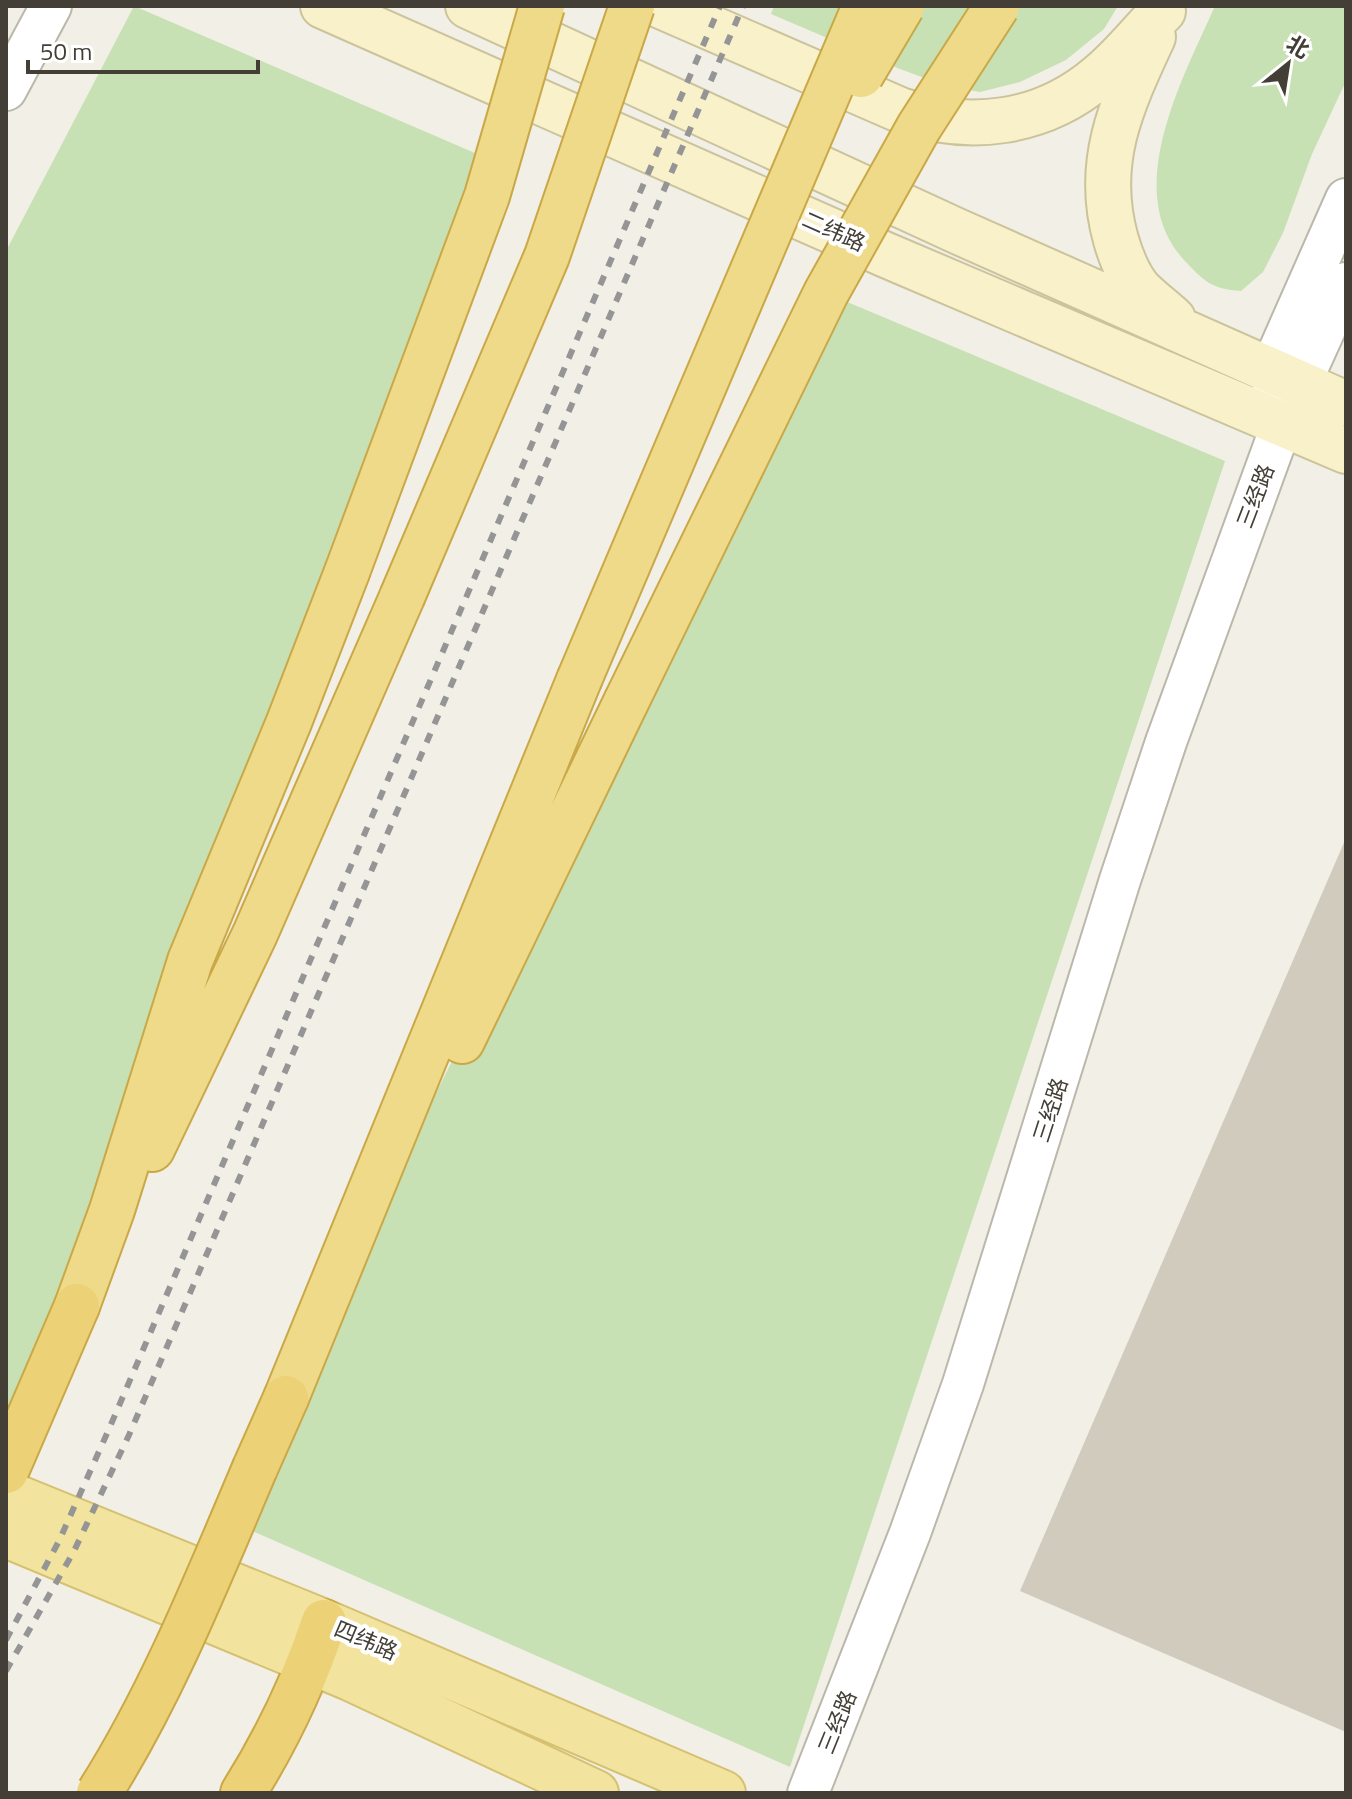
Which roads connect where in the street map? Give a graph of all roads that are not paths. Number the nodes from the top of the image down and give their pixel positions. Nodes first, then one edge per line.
1 (51, 6) edge
2 (468, 6) edge
3 (542, 6) edge
4 (632, 6) edge
5 (661, 6) edge
6 (865, 6) edge
7 (902, 6) edge
8 (997, 6) edge
9 (334, 8) edge
10 (1164, 8) edge
11 (6, 90) edge
12 (1346, 199) edge
13 (775, 223) junction
14 (1346, 283) edge
15 (1207, 344) junction
16 (1285, 378) junction
17 (1346, 404) edge
18 (1282, 424) junction
19 (1346, 451) edge
20 (77, 1306) junction
21 (286, 1398) junction
22 (6, 1471) edge
23 (6, 1493) edge
24 (6, 1535) edge
25 (317, 1641) junction
26 (99, 1793) edge
27 (243, 1793) edge
28 (596, 1793) edge
29 (723, 1793) edge
30 (808, 1793) edge

1 - 11 street
2 - 15 main road
3 - 20 highway, bridge
4 - 20 highway, bridge
5 - 10 main road
6 - 13 highway, bridge
7 - 13 highway, bridge
8 - 21 highway, bridge
9 - 18 main road, 二纬路
10 - 15 main road
12 - 16 street, 三经路
13 - 21 highway, bridge
14 - 16 street, 三经路
15 - 16 main road
16 - 17 main road
16 - 18 street, 三经路
18 - 19 main road, 二纬路
18 - 30 street, 三经路
20 - 22 highway
21 - 26 highway, bridge
23 - 25 main road, 四纬路
24 - 25 main road, 四纬路
25 - 27 highway
25 - 28 main road, 四纬路
25 - 29 main road, 四纬路

